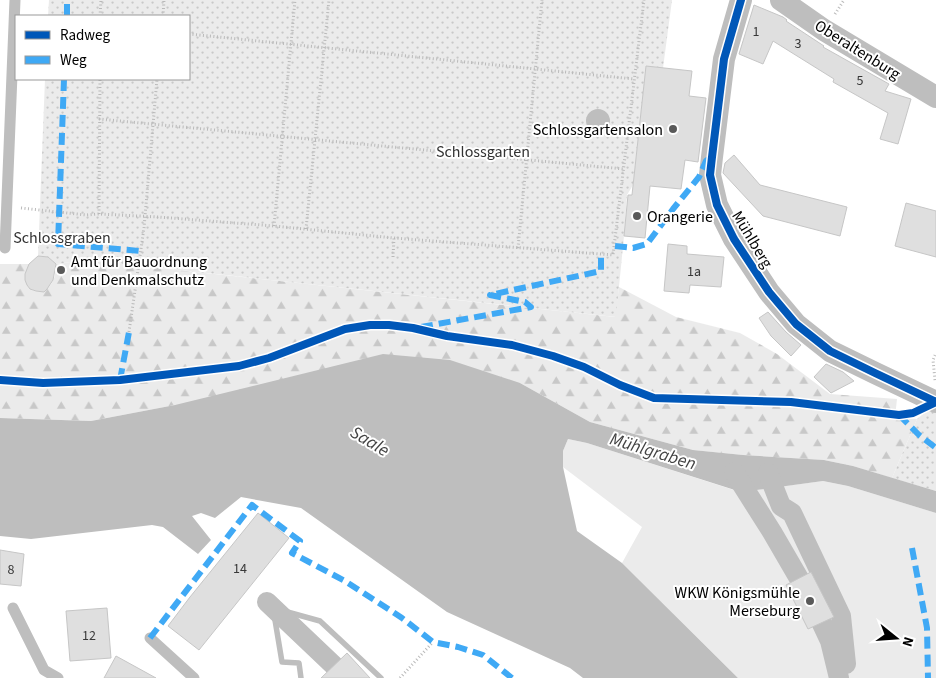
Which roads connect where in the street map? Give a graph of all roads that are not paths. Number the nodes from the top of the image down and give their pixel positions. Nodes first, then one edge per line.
1 (15, 0) edge
2 (741, 0) edge
3 (781, 0) edge
4 (936, 97) edge
5 (5, 248) dead end
6 (936, 393) edge
7 (13, 608) dead end
8 (150, 638) dead end
9 (58, 678) edge
10 (194, 678) edge

1 - 5 lane
2 - 6 street, Mühlberg
3 - 4 street, Oberaltenburg
7 - 9 lane
8 - 10 lane

